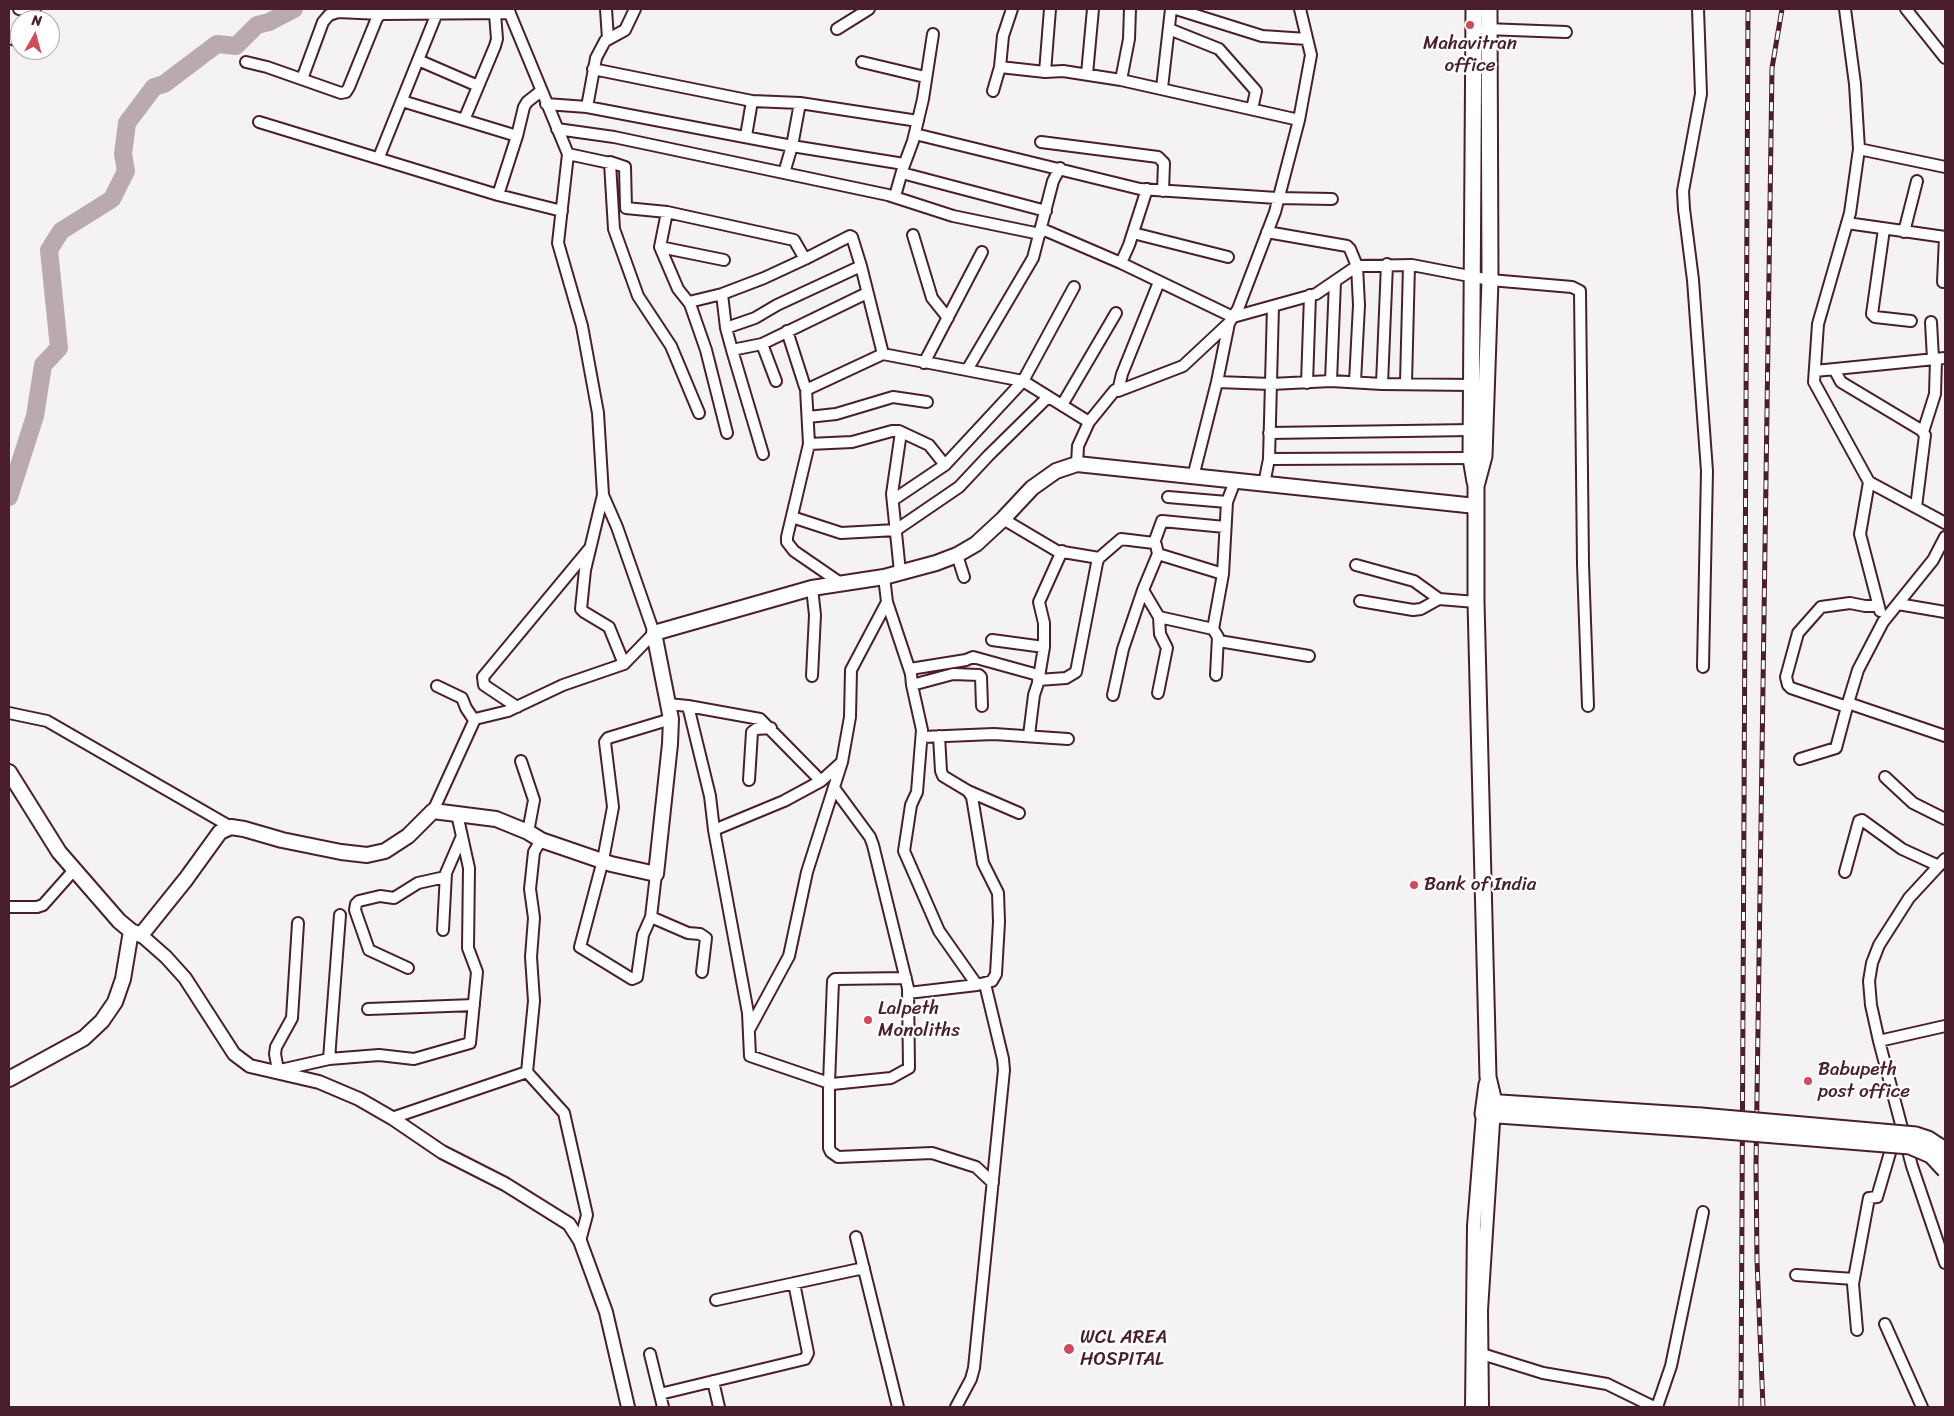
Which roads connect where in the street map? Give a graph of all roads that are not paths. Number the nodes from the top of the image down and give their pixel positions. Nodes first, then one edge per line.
1 (19, 9) edge
2 (35, 9) edge
3 (606, 9) edge
4 (635, 9) edge
5 (869, 9) edge
6 (1012, 9) edge
7 (1050, 9) edge
8 (1093, 9) edge
9 (1130, 9) edge
10 (1171, 9) edge
11 (1176, 9) edge
12 (1300, 9) edge
13 (1474, 9) edge
14 (1489, 9) edge
15 (1698, 9) edge
16 (1845, 9) edge
17 (1906, 9) edge
18 (413, 11) edge
19 (509, 11) edge
20 (433, 12) edge
21 (380, 14) junction
22 (495, 14) junction
23 (838, 29) dead end
24 (1169, 29) junction
25 (1481, 29) junction
26 (1566, 32) dead end
27 (933, 34) dead end
28 (608, 39) junction
29 (1307, 40) junction
30 (1945, 58) edge
31 (418, 60) junction
32 (246, 62) dead end
33 (862, 62) dead end
34 (1000, 67) junction
35 (593, 69) junction
36 (1044, 72) junction
37 (1087, 74) junction
38 (925, 76) junction
39 (302, 79) junction
40 (1121, 80) junction
41 (478, 86) junction
42 (1162, 88) junction
43 (541, 91) junction
44 (993, 91) dead end
45 (752, 100) junction
46 (402, 101) junction
47 (800, 103) junction
48 (546, 104) junction
49 (587, 107) junction
50 (1252, 109) junction
51 (464, 120) junction
52 (1299, 120) junction
53 (918, 121) junction
54 (260, 122) dead end
55 (557, 129) junction
56 (915, 134) junction
57 (517, 136) junction
58 (746, 136) junction
59 (1041, 142) dead end
60 (792, 146) junction
61 (1859, 149) junction
62 (568, 154) junction
63 (379, 157) junction
64 (610, 162) junction
65 (1945, 167) edge
66 (1060, 168) junction
67 (903, 169) junction
68 (784, 173) junction
69 (1916, 181) dead end
70 (1147, 189) junction
71 (1163, 191) junction
72 (498, 195) junction
73 (896, 196) junction
74 (1277, 198) junction
75 (1332, 199) dead end
76 (562, 211) junction
77 (1046, 211) junction
78 (667, 212) junction
79 (1847, 224) junction
80 (1884, 229) junction
81 (1041, 232) junction
82 (1267, 232) junction
83 (1904, 232) junction
84 (1133, 233) junction
85 (913, 235) dead end
86 (1945, 237) edge
87 (660, 247) junction
88 (982, 252) dead end
89 (1228, 256) dead end
90 (805, 259) junction
91 (724, 260) dead end
92 (1121, 263) junction
93 (1387, 264) junction
94 (1409, 265) junction
95 (861, 266) junction
96 (1356, 266) junction
97 (1473, 277) junction
98 (1490, 280) junction
99 (1335, 281) junction
100 (1159, 282) junction
101 (1942, 282) dead end
102 (1074, 287) dead end
103 (867, 293) junction
104 (722, 294) junction
105 (1310, 296) junction
106 (689, 302) junction
107 (1273, 306) junction
108 (1116, 313) dead end
109 (948, 318) junction
110 (1231, 320) junction
111 (1911, 321) dead end
112 (1931, 322) dead end
113 (726, 328) junction
114 (786, 331) junction
115 (762, 344) junction
116 (732, 350) junction
117 (883, 354) junction
118 (1938, 359) edge
119 (924, 363) junction
120 (1834, 369) junction
121 (967, 370) junction
122 (1814, 371) junction
123 (776, 381) dead end
124 (1023, 381) junction
125 (1331, 381) junction
126 (1217, 382) junction
127 (1355, 382) junction
128 (1307, 383) junction
129 (1271, 384) junction
130 (1382, 384) junction
131 (1406, 384) junction
132 (1473, 385) junction
133 (806, 389) junction
134 (1118, 390) junction
135 (1048, 397) junction
136 (927, 402) dead end
137 (1062, 405) junction
138 (699, 413) dead end
139 (808, 418) junction
140 (1090, 422) junction
141 (1471, 430) junction
142 (901, 432) junction
143 (1923, 432) junction
144 (726, 433) dead end
145 (1269, 433) junction
146 (809, 444) junction
147 (763, 454) dead end
148 (1471, 458) junction
149 (1269, 459) junction
150 (1077, 464) junction
151 (945, 465) junction
152 (1194, 477) junction
153 (1235, 481) junction
154 (1869, 482) junction
155 (1264, 484) junction
156 (1476, 486) junction
157 (603, 495) junction
158 (1168, 497) dead end
159 (893, 500) junction
160 (1227, 502) junction
161 (1476, 506) junction
162 (1916, 507) junction
163 (792, 517) junction
164 (1003, 519) junction
165 (1945, 523) edge
166 (1224, 527) junction
167 (896, 530) junction
168 (1945, 537) edge
169 (1154, 543) junction
170 (590, 548) junction
171 (1062, 551) junction
172 (1158, 554) junction
173 (957, 555) junction
174 (1099, 558) junction
175 (1356, 565) dead end
176 (900, 572) junction
177 (1223, 574) junction
178 (884, 577) junction
179 (964, 577) dead end
180 (842, 584) junction
181 (812, 588) junction
182 (1143, 590) junction
183 (1439, 599) junction
184 (1360, 601) dead end
185 (887, 602) junction
186 (1476, 602) junction
187 (1898, 604) junction
188 (1878, 606) junction
189 (1945, 612) edge
190 (1159, 617) junction
191 (1883, 622) junction
192 (1213, 630) junction
193 (654, 633) junction
194 (992, 640) dead end
195 (1218, 641) junction
196 (1044, 647) junction
197 (1309, 656) dead end
198 (624, 664) junction
199 (1703, 667) dead end
200 (910, 669) junction
201 (1216, 675) dead end
202 (812, 676) dead end
203 (1038, 679) junction
204 (912, 685) junction
205 (437, 686) dead end
206 (1158, 693) dead end
207 (1113, 695) dead end
208 (668, 704) junction
209 (1847, 705) junction
210 (688, 706) junction
211 (982, 706) dead end
212 (1588, 706) dead end
213 (518, 707) junction
214 (9, 713) edge
215 (671, 719) junction
216 (474, 720) junction
217 (771, 728) junction
218 (922, 734) junction
219 (1029, 735) junction
220 (940, 736) junction
221 (1945, 736) edge
222 (1068, 740) dead end
223 (1800, 759) dead end
224 (521, 762) dead end
225 (842, 762) junction
226 (9, 772) edge
227 (1885, 777) dead end
228 (748, 780) dead end
229 (821, 781) junction
230 (13, 784) edge
231 (834, 788) junction
232 (968, 791) junction
233 (433, 811) junction
234 (1019, 813) dead end
235 (457, 814) junction
236 (1945, 816) edge
237 (231, 827) junction
238 (714, 830) junction
239 (528, 832) junction
240 (462, 836) junction
241 (541, 840) junction
242 (603, 860) junction
243 (1943, 862) edge
244 (74, 870) junction
245 (1845, 872) dead end
246 (656, 874) junction
247 (445, 877) junction
248 (9, 907) edge
249 (340, 915) dead end
250 (651, 917) junction
251 (298, 923) dead end
252 (442, 930) dead end
253 (136, 933) junction
254 (408, 968) dead end
255 (702, 972) dead end
256 (906, 978) junction
257 (981, 985) junction
258 (908, 993) junction
259 (474, 1005) junction
260 (368, 1009) dead end
261 (1945, 1026) edge
262 (749, 1029) junction
263 (1879, 1041) junction
264 (329, 1059) junction
265 (275, 1071) junction
266 (527, 1072) junction
267 (9, 1080) edge
268 (830, 1083) junction
269 (1489, 1108) junction
270 (392, 1118) junction
271 (1900, 1119) junction
272 (1701, 1123) junction
273 (1945, 1150) edge
274 (1945, 1170) edge
275 (993, 1182) junction
276 (1703, 1212) dead end
277 (856, 1237) dead end
278 (580, 1241) junction
279 (1945, 1263) edge
280 (864, 1268) junction
281 (1796, 1275) dead end
282 (1854, 1279) junction
283 (794, 1283) junction
284 (716, 1300) dead end
285 (1885, 1324) dead end
286 (1857, 1330) dead end
287 (650, 1354) dead end
288 (1482, 1354) junction
289 (713, 1381) junction
290 (660, 1394) junction
291 (628, 1407) edge
292 (664, 1407) edge
293 (719, 1407) edge
294 (898, 1407) edge
295 (956, 1407) edge
296 (1472, 1407) edge
297 (1482, 1407) edge
298 (1655, 1407) edge
299 (1922, 1407) edge

1 - 2 street
3 - 28 street
4 - 28 street
5 - 23 street
6 - 34 street
7 - 36 street
8 - 37 street
9 - 40 street
10 - 24 street
11 - 29 street
12 - 29 street
13 - 25 main road
14 - 25 main road
15 - 199 street
16 - 61 street
17 - 30 street
18 - 20 street
18 - 21 street
19 - 22 street
19 - 43 street
20 - 22 street
20 - 31 street
21 - 39 street
21 - 39 street
22 - 41 street
24 - 42 street
24 - 50 street
25 - 26 street
25 - 97 main road
25 - 98 main road
27 - 38 street
28 - 35 street
29 - 52 street
31 - 41 street
31 - 46 street
32 - 39 street
33 - 38 street
34 - 36 street
34 - 44 street
35 - 45 street
35 - 49 street
36 - 37 street
37 - 40 street
38 - 53 street
40 - 42 street
41 - 51 street
42 - 50 street
43 - 48 street
43 - 57 street
45 - 47 street
45 - 58 street
46 - 51 street
46 - 63 street
47 - 53 street
47 - 60 street
48 - 49 street
48 - 55 street
49 - 58 street
50 - 52 street
51 - 57 street
52 - 74 street
53 - 56 street
54 - 63 street
55 - 62 street
55 - 68 street
56 - 66 street
56 - 67 street
57 - 72 street
58 - 60 street
59 - 71 street
60 - 67 street
60 - 68 street
61 - 65 street
61 - 79 street
62 - 64 street
62 - 76 street
63 - 72 street
64 - 78 street
64 - 138 street
66 - 70 street
66 - 77 street
67 - 73 street
67 - 77 street
68 - 73 street
69 - 83 street
70 - 71 street
70 - 84 street
71 - 74 street
72 - 76 street
73 - 81 street
74 - 75 street
74 - 82 street
76 - 157 street
77 - 81 street
78 - 87 street
78 - 90 street
79 - 80 street
79 - 122 street
80 - 83 street
80 - 111 street
81 - 92 street
81 - 121 street
82 - 96 street
82 - 110 street
83 - 86 street
84 - 89 street
84 - 92 street
85 - 109 street
86 - 101 street
87 - 91 street
87 - 106 street
88 - 109 street
90 - 95 street
90 - 104 street
92 - 100 street
93 - 94 street
93 - 96 street
93 - 130 street
94 - 97 street
94 - 131 street
95 - 103 street
95 - 113 street
96 - 99 street
96 - 127 street
97 - 98 street
97 - 132 main road
98 - 156 main road
98 - 212 street
99 - 105 street
99 - 125 street
100 - 110 street
100 - 134 street
102 - 124 street
103 - 114 street
103 - 117 street
104 - 106 street
104 - 113 street
105 - 107 street
105 - 128 street
106 - 144 street
107 - 110 street
107 - 129 street
108 - 137 street
109 - 119 street
110 - 126 street
110 - 134 street
112 - 118 street
113 - 116 street
114 - 115 street
114 - 133 street
115 - 116 street
115 - 123 street
116 - 147 street
117 - 119 street
117 - 133 street
118 - 120 street
118 - 143 street
119 - 121 street
120 - 122 street
120 - 143 street
121 - 124 street
122 - 154 street
124 - 135 street
124 - 151 street
125 - 127 street
125 - 128 street
126 - 129 street
126 - 152 street
127 - 130 street
128 - 129 street
129 - 145 street
130 - 131 street
131 - 132 street
132 - 141 main road
133 - 139 street
134 - 140 street
135 - 137 street
135 - 167 street
136 - 139 street
137 - 140 street
139 - 146 street
140 - 150 street
141 - 145 street
141 - 148 main road
142 - 146 street
142 - 151 street
142 - 159 street
143 - 162 street
145 - 149 street
146 - 163 street
148 - 149 street
148 - 156 main road
149 - 155 street
150 - 152 main road
150 - 164 main road
151 - 159 street
152 - 153 main road
153 - 155 main road
153 - 160 street
154 - 162 street
154 - 188 street
155 - 161 main road
156 - 161 main road
157 - 170 street
157 - 193 street
158 - 160 street
159 - 167 street
160 - 166 street
161 - 186 main road
162 - 165 street
163 - 167 street
163 - 180 street
164 - 171 street
164 - 173 main road
166 - 169 street
166 - 177 street
167 - 176 street
168 - 187 street
169 - 172 street
169 - 174 street
170 - 198 street
170 - 213 street
171 - 174 street
171 - 196 street
172 - 177 street
172 - 182 street
173 - 176 main road
173 - 179 street
174 - 203 street
175 - 183 street
176 - 178 main road
177 - 192 street
178 - 180 main road
178 - 185 street
180 - 181 main road
181 - 193 main road
181 - 202 street
182 - 190 street
182 - 207 street
183 - 184 street
183 - 186 street
185 - 200 street
185 - 225 street
186 - 269 main road
187 - 189 street
187 - 191 street
188 - 191 street
188 - 209 street
190 - 192 street
190 - 206 street
191 - 209 street
192 - 195 street
193 - 198 street
193 - 208 main road
194 - 196 street
195 - 197 street
195 - 201 street
196 - 203 street
198 - 213 street
200 - 203 street
200 - 204 street
203 - 219 street
204 - 211 street
204 - 218 street
205 - 216 street
208 - 210 street
208 - 215 main road
209 - 221 street
209 - 223 street
210 - 217 street
210 - 238 street
213 - 216 street
214 - 237 street
215 - 242 street
215 - 246 main road
216 - 233 street
217 - 228 street
217 - 229 street
218 - 220 street
218 - 257 street
219 - 220 street
219 - 222 street
220 - 232 street
224 - 239 street
225 - 229 street
225 - 231 street
226 - 230 main road
227 - 236 street
229 - 238 street
230 - 244 main road
231 - 256 street
231 - 262 street
232 - 234 street
232 - 257 street
233 - 235 main road
233 - 237 main road
235 - 239 main road
235 - 240 street
237 - 253 main road
238 - 262 street
239 - 241 main road
240 - 247 street
240 - 259 street
241 - 242 main road
241 - 266 street
242 - 246 main road
242 - 250 street
243 - 245 street
243 - 263 street
244 - 248 street
244 - 253 main road
246 - 250 street
247 - 252 street
247 - 254 street
249 - 264 street
250 - 255 street
251 - 265 street
253 - 265 street
253 - 267 main road
256 - 258 street
256 - 268 street
257 - 258 street
257 - 275 street
258 - 268 street
259 - 260 street
259 - 264 street
261 - 263 street
262 - 268 street
263 - 271 street
264 - 265 street
265 - 270 street
266 - 270 street
266 - 278 street
268 - 275 street
269 - 272 main road
269 - 288 street
269 - 296 street
270 - 278 street
271 - 279 street
271 - 282 street
272 - 273 main road, bridge
272 - 274 main road, bridge
275 - 295 street
276 - 298 street
277 - 280 street
278 - 291 street
280 - 283 street
280 - 294 street
281 - 282 street
282 - 286 street
283 - 284 street
283 - 289 street
285 - 299 street
287 - 290 street
288 - 297 street
288 - 298 street
289 - 290 street
289 - 293 street
290 - 292 street

